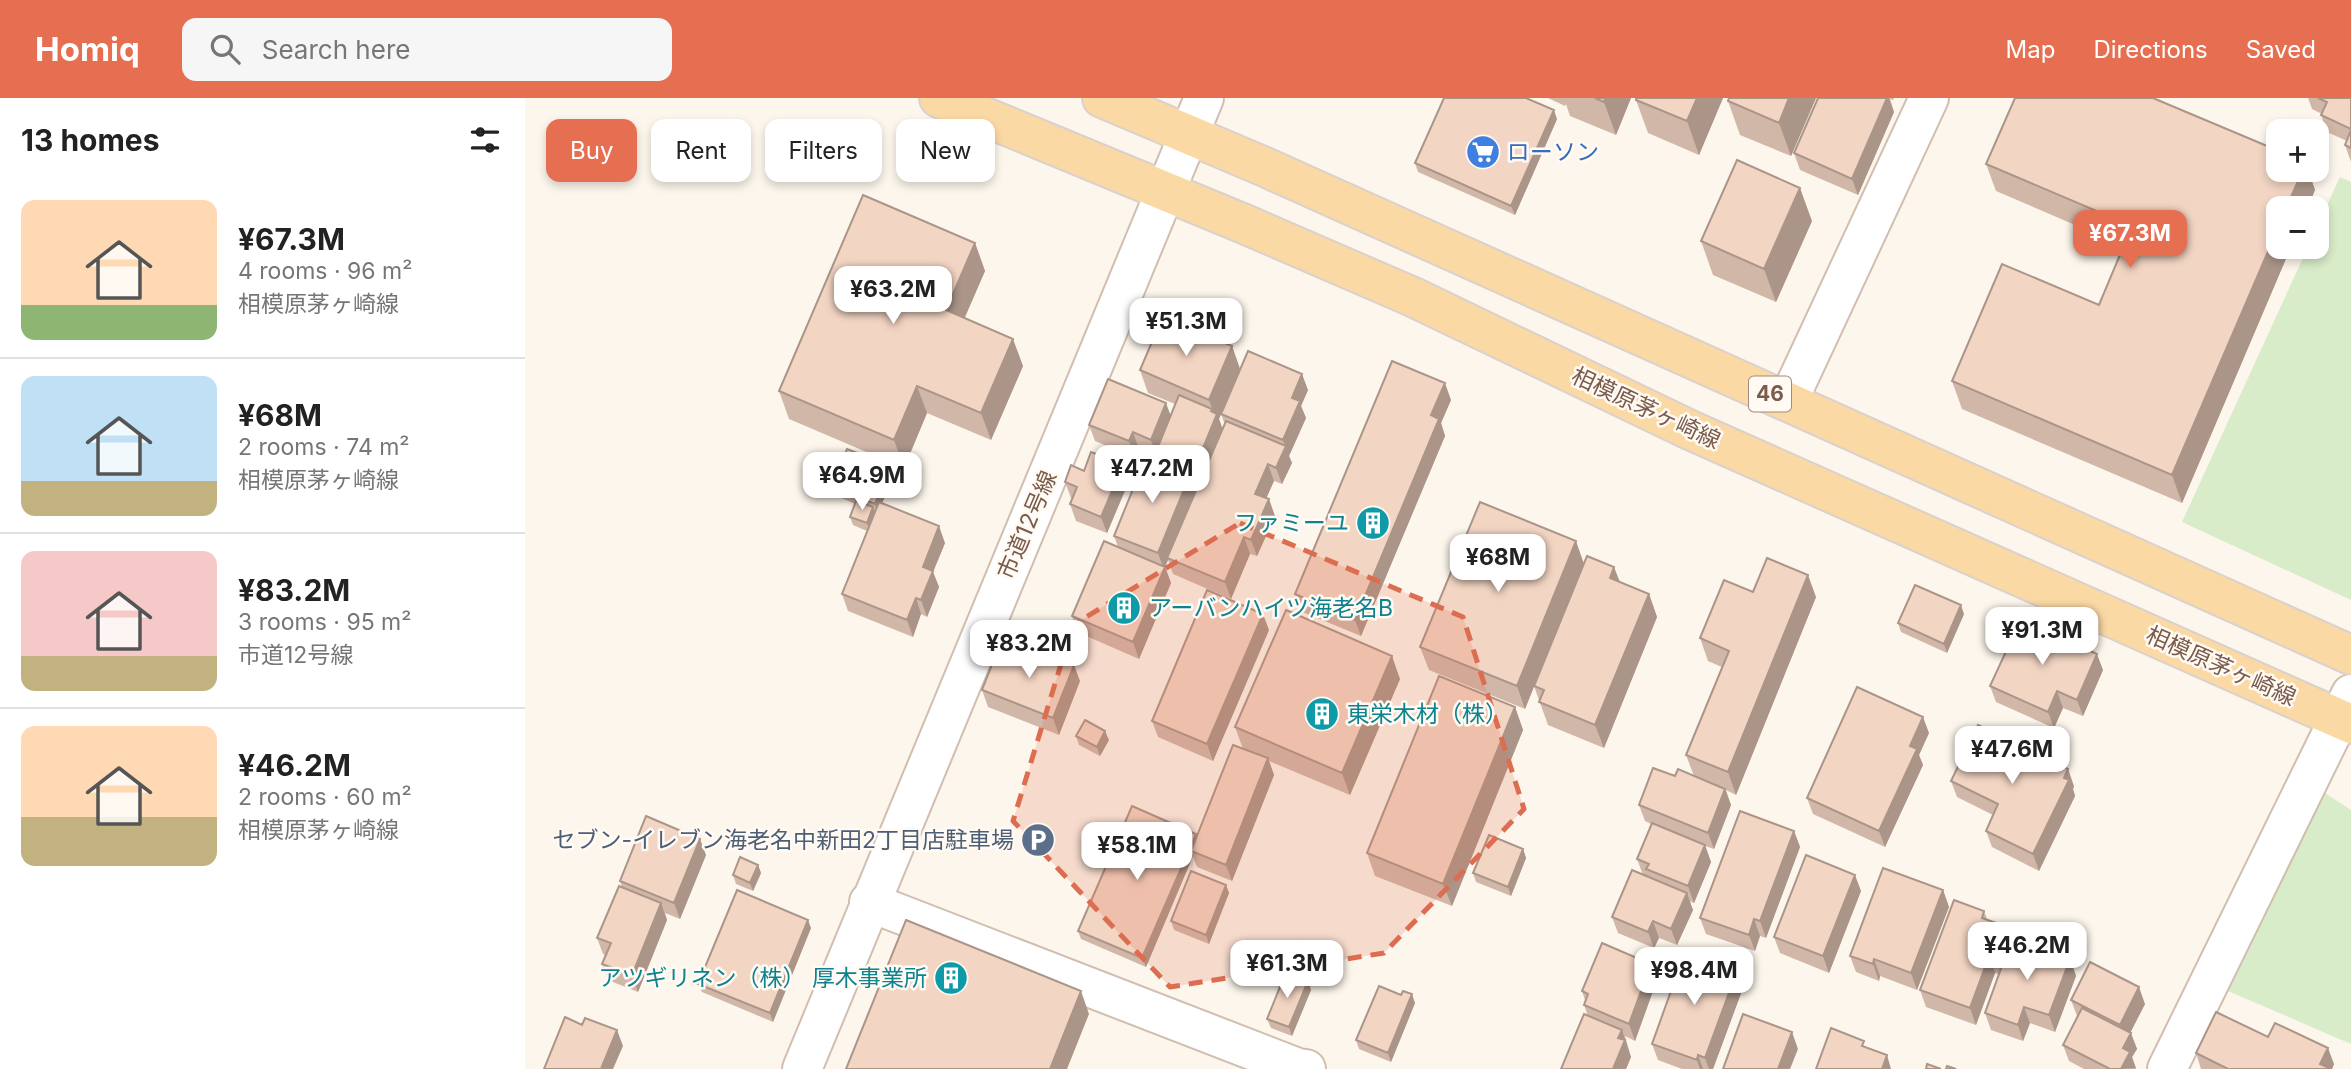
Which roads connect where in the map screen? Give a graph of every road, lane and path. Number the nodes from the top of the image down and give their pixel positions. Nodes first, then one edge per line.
1 (939, 98) edge
2 (1102, 98) edge
3 (1204, 98) edge
4 (1929, 98) edge
5 (1189, 136) junction
6 (1166, 192) junction
7 (1788, 401) junction
8 (2351, 655) edge
9 (2347, 712) edge
10 (869, 902) junction
11 (802, 1069) edge
12 (1306, 1069) edge
13 (2167, 1069) edge

1 - 6 main road, 相模原茅ヶ崎線
2 - 5 main road, 46
3 - 5 street, 市道12号線
4 - 7 street
5 - 6 street, 市道12号線
5 - 7 main road, 46
6 - 9 main road, 相模原茅ヶ崎線
6 - 10 street, 市道12号線
7 - 8 main road, 46
9 - 13 street
10 - 11 street, 市道12号線
10 - 12 street

